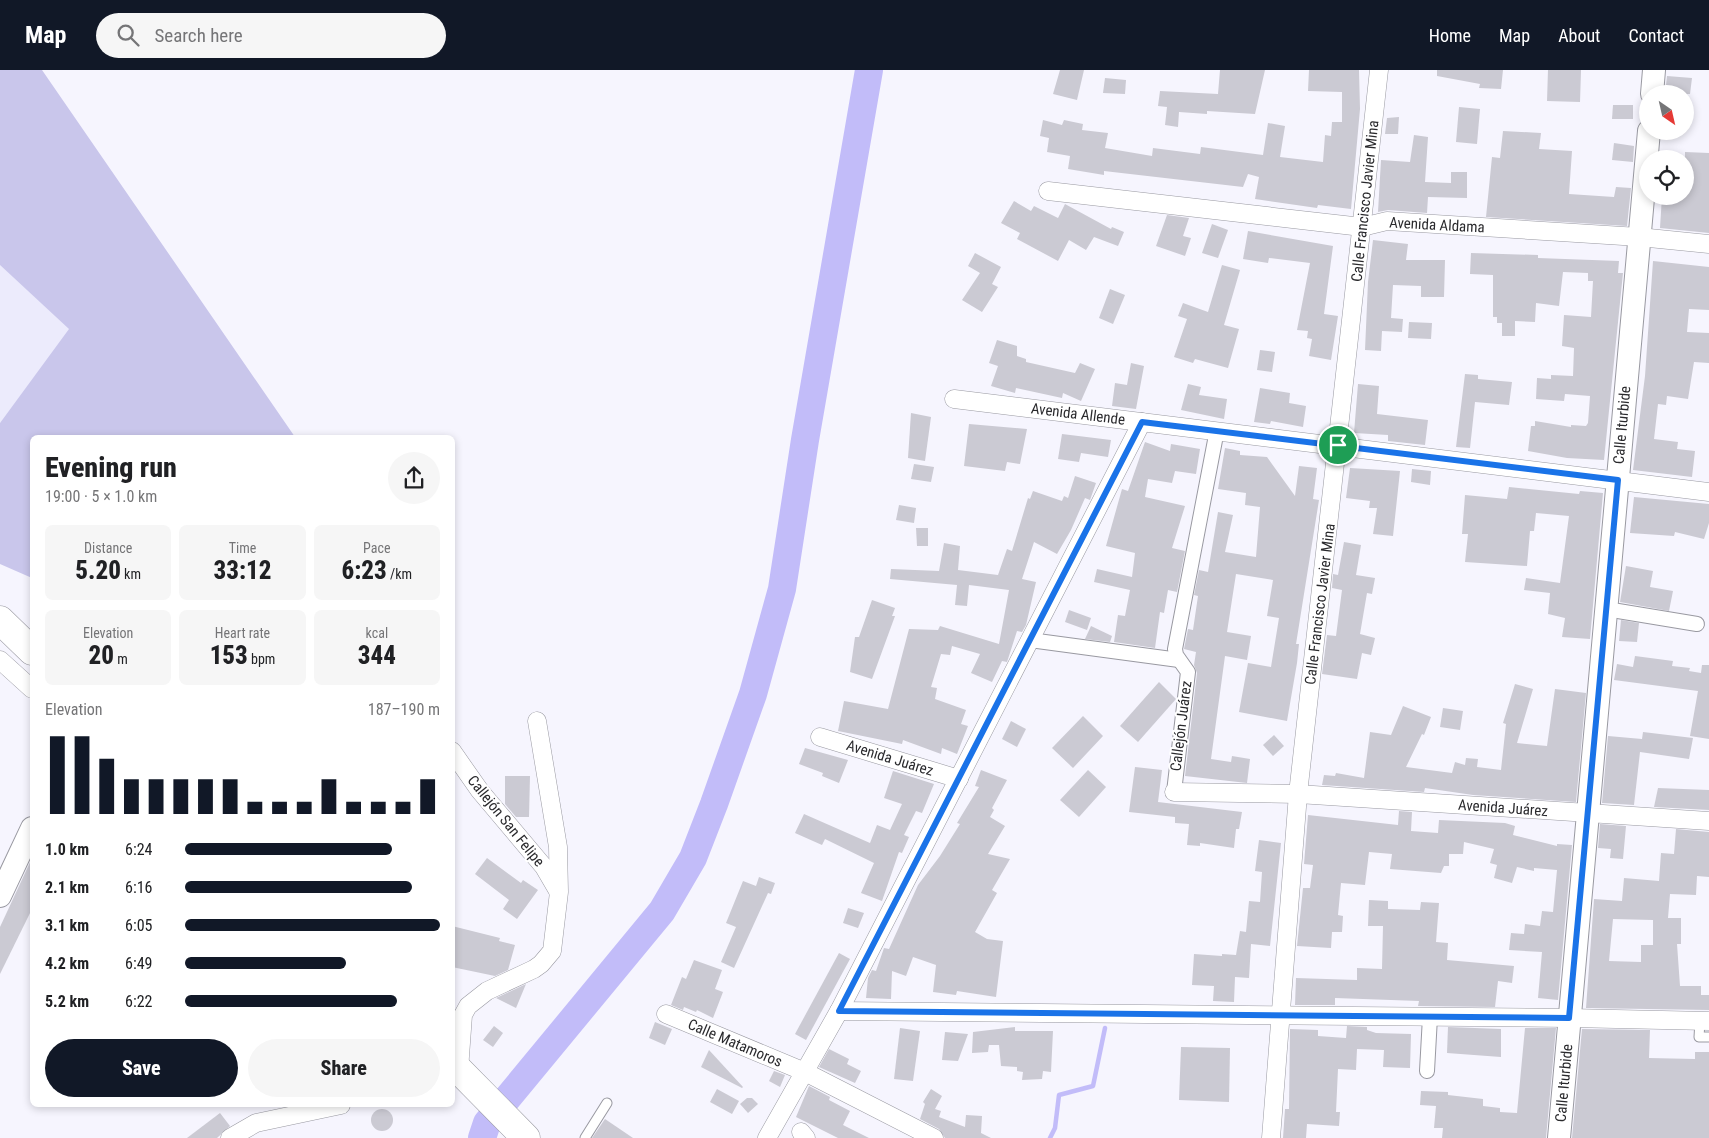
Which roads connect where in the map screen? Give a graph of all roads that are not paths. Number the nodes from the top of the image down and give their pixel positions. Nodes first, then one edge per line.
1 (1379, 70) edge
2 (1654, 70) edge
3 (1653, 85) edge
4 (1648, 140) edge
5 (1048, 191) dead end
6 (1362, 227) junction
7 (1639, 237) junction
8 (1709, 244) edge
9 (954, 399) dead end
10 (1142, 422) junction
11 (1217, 430) junction
12 (1338, 445) junction
13 (1618, 480) junction
14 (1709, 492) edge
15 (1606, 609) junction
16 (0, 620) edge
17 (1697, 624) dead end
18 (1030, 640) junction
19 (0, 643) edge
20 (30, 649) edge
21 (0, 660) edge
22 (1179, 660) junction
23 (30, 671) edge
24 (30, 687) edge
25 (537, 721) dead end
26 (820, 737) dead end
27 (455, 756) edge
28 (959, 779) junction
29 (1174, 792) joint
30 (1298, 794) junction
31 (1588, 814) junction
32 (1709, 821) edge
33 (30, 832) edge
34 (558, 892) junction
35 (0, 896) edge
36 (839, 1011) junction
37 (666, 1014) dead end
38 (1280, 1015) junction
39 (1430, 1016) junction
40 (1569, 1018) junction
41 (1705, 1021) edge
42 (1709, 1037) edge
43 (1427, 1071) dead end
44 (804, 1072) junction
45 (459, 1078) edge
46 (607, 1104) dead end
47 (332, 1107) edge
48 (230, 1138) edge
49 (511, 1138) edge
50 (526, 1138) edge
51 (585, 1138) edge
52 (767, 1138) edge
53 (934, 1138) edge
54 (1271, 1138) edge
55 (1559, 1138) edge

1 - 6 street, Calle Francisco Javier Mina
2 - 3 street
4 - 7 street, Calle Iturbide
5 - 6 street, Avenida Aldama
6 - 7 street, Avenida Aldama
6 - 12 street, Calle Francisco Javier Mina
7 - 8 street, Avenida Aldama
7 - 13 street, Calle Iturbide
9 - 10 street, Avenida Allende
10 - 11 street, Avenida Allende
10 - 18 street
11 - 12 street, Avenida Allende
11 - 22 street
12 - 13 street, Avenida Allende
12 - 30 street, Calle Francisco Javier Mina
13 - 14 street, Avenida Allende
13 - 15 street, Calle Iturbide
15 - 17 street
15 - 31 street, Calle Iturbide
16 - 20 main road
18 - 22 street, Callejón Juárez
18 - 28 street
19 - 23 main road
21 - 24 street
22 - 29 street, Callejón Juárez
25 - 34 street
26 - 28 street, Avenida Juárez
27 - 34 street, Callejón San Felipe
28 - 36 street
29 - 30 street, Callejón Juárez
30 - 31 street, Avenida Juárez
30 - 38 street, Calle Francisco Javier Mina
31 - 32 street, Avenida Juárez
31 - 40 street, Calle Iturbide
33 - 35 street
34 - 45 street
36 - 38 street
36 - 44 street
37 - 44 street, Calle Matamoros
38 - 39 street
38 - 54 street, Calle Francisco Javier Mina
39 - 40 street
39 - 43 street
40 - 41 street
40 - 55 street, Calle Iturbide
41 - 42 lane
44 - 52 street
44 - 53 street, Calle Matamoros
45 - 49 main road
45 - 50 main road
46 - 51 lane
47 - 48 street

